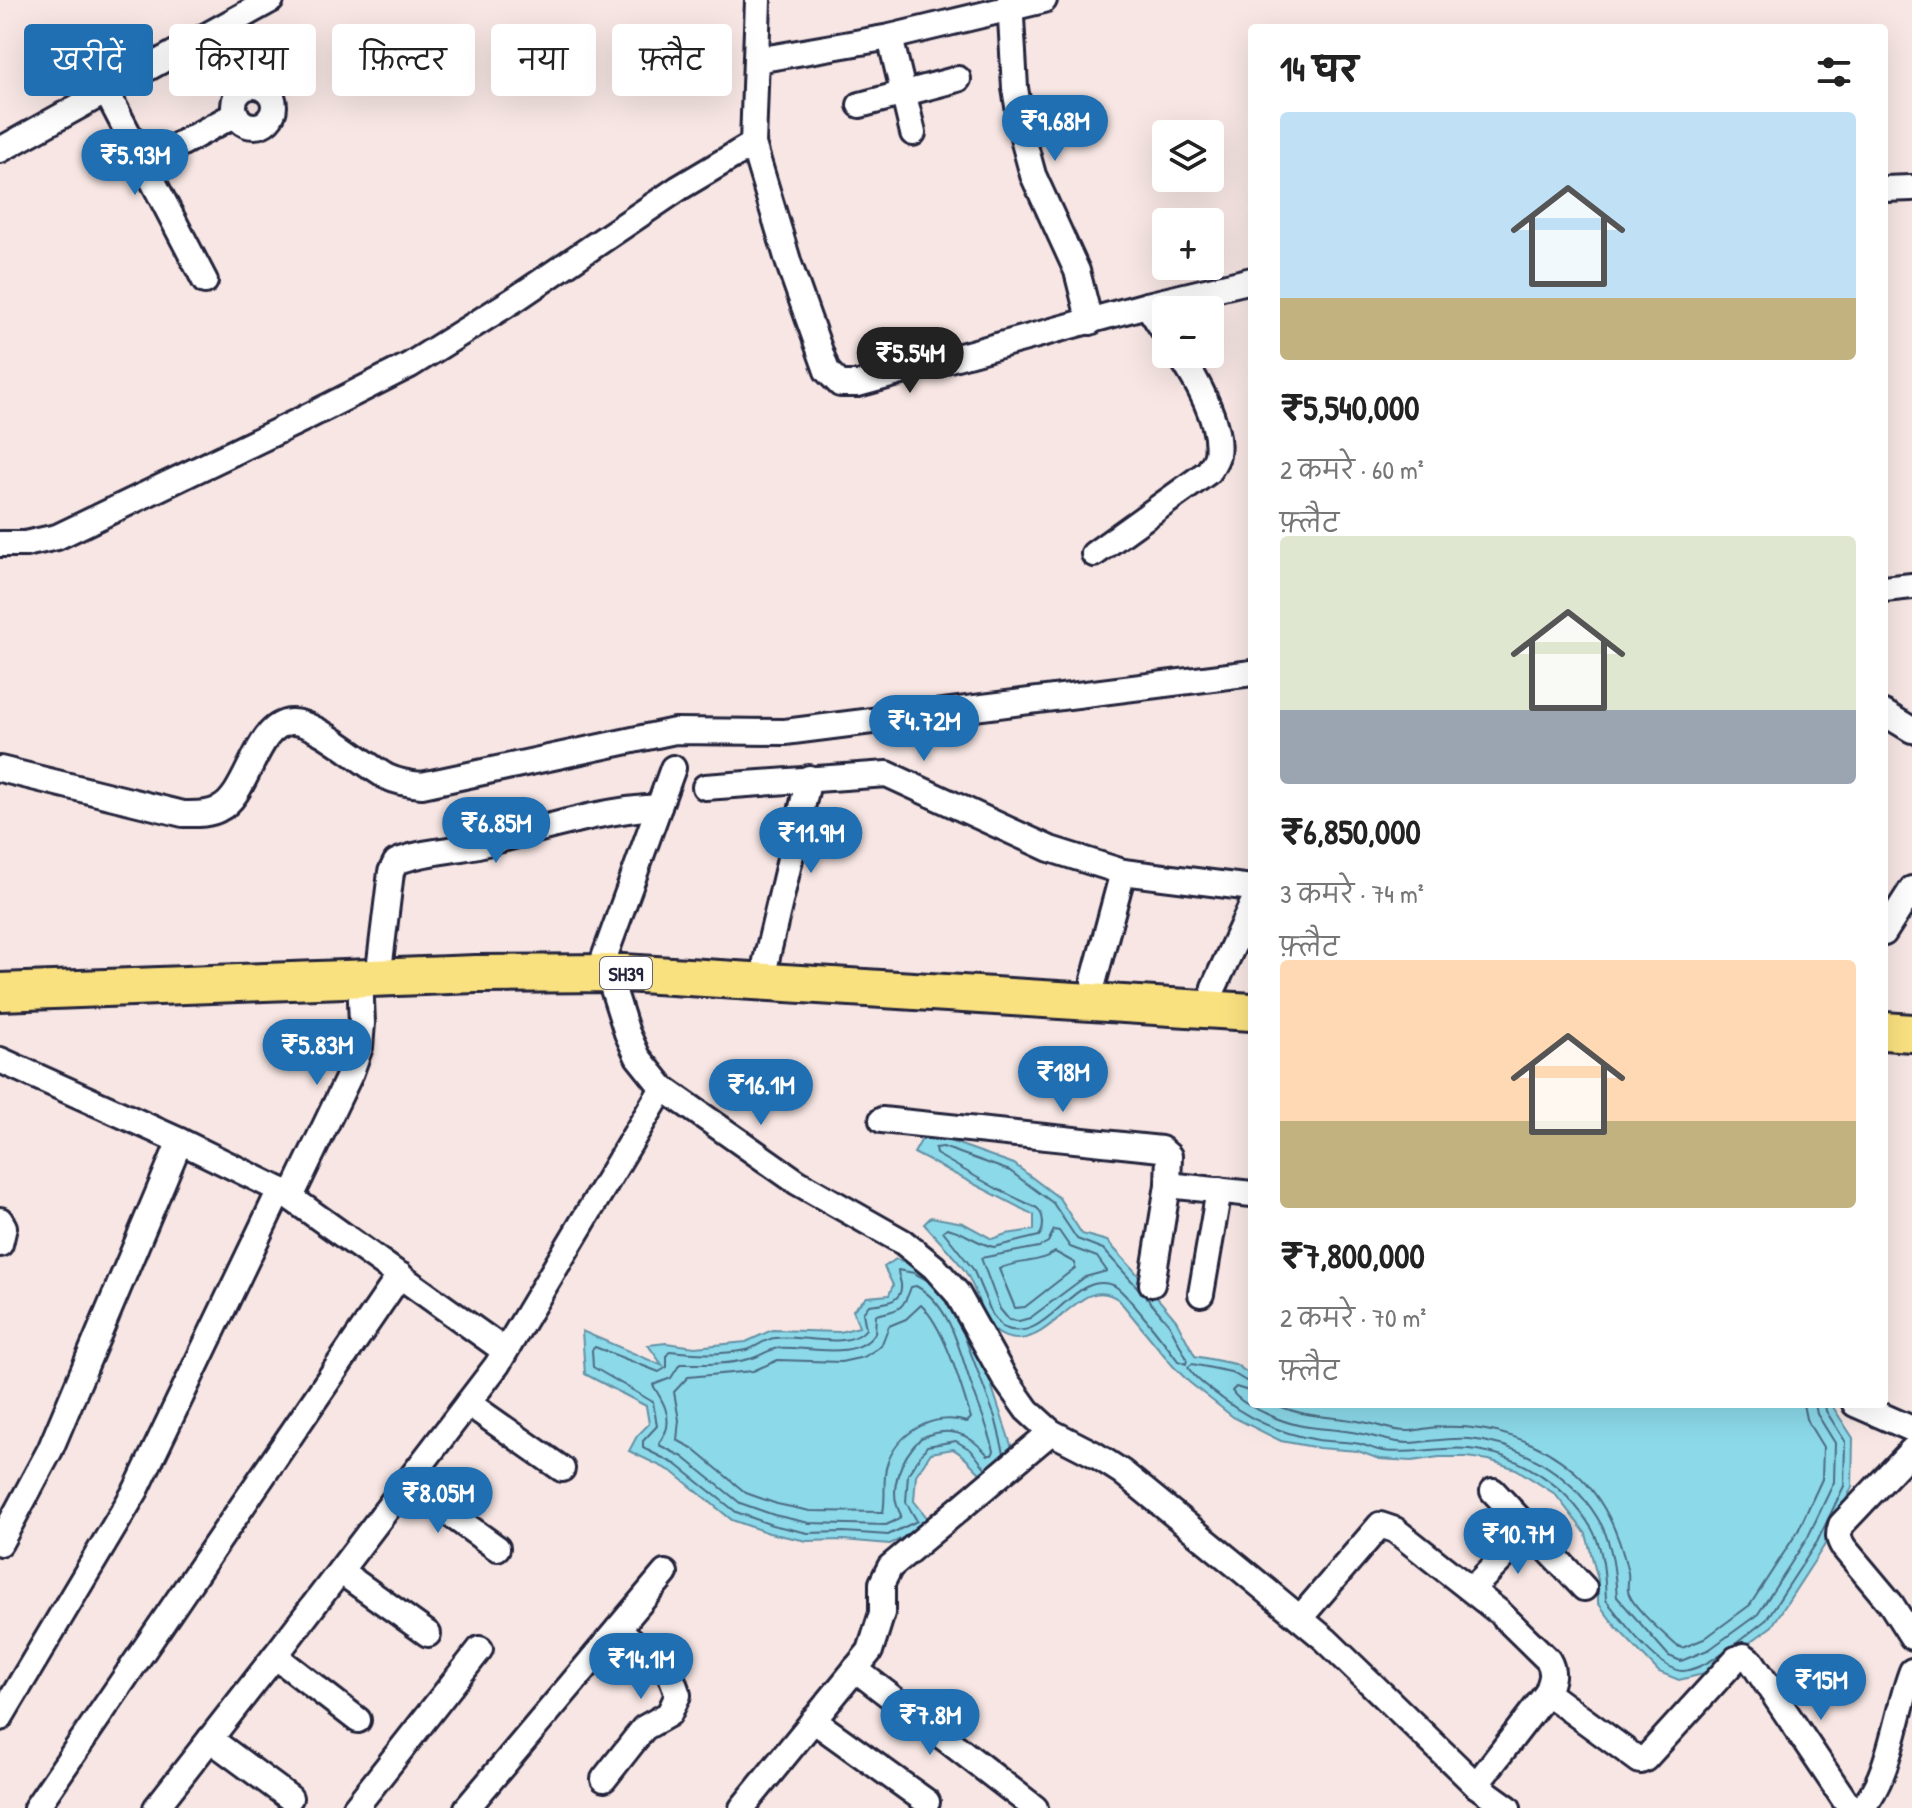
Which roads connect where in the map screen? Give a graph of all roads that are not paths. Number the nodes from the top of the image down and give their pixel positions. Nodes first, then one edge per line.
1 (271, 0) edge
2 (758, 0) edge
3 (1044, 0) edge
4 (1010, 4) edge
5 (890, 37) junction
6 (757, 60) junction
7 (153, 65) edge
8 (958, 79) dead end
9 (904, 95) junction
10 (97, 96) edge
11 (109, 96) edge
12 (860, 105) dead end
13 (236, 114) dead end
14 (913, 133) dead end
15 (753, 144) junction
16 (0, 150) edge
17 (145, 163) junction
18 (1912, 188) edge
19 (1888, 189) edge
20 (205, 281) dead end
21 (1248, 281) edge
22 (1147, 305) junction
23 (1152, 313) edge
24 (1090, 322) junction
25 (1187, 368) edge
26 (0, 544) edge
27 (1094, 554) dead end
28 (1912, 586) edge
29 (1888, 589) edge
30 (1248, 674) edge
31 (1888, 715) edge
32 (1912, 730) edge
33 (673, 768) dead end
34 (0, 769) edge
35 (809, 778) junction
36 (705, 787) dead end
37 (659, 807) junction
38 (1123, 872) junction
39 (1248, 888) edge
40 (1912, 889) edge
41 (1248, 914) edge
42 (1888, 927) edge
43 (766, 961) junction
44 (606, 966) junction
45 (370, 970) junction
46 (0, 973) edge
47 (1094, 980) junction
48 (1214, 987) junction
49 (1248, 990) edge
50 (0, 992) edge
51 (1248, 1012) edge
52 (1888, 1031) edge
53 (1912, 1033) edge
54 (1888, 1051) edge
55 (1912, 1053) edge
56 (0, 1060) edge
57 (663, 1088) junction
58 (882, 1120) dead end
59 (180, 1141) junction
60 (1168, 1185) junction
61 (1219, 1190) junction
62 (285, 1194) junction
63 (1248, 1194) edge
64 (0, 1220) edge
65 (0, 1244) edge
66 (400, 1275) junction
67 (1152, 1284) dead end
68 (1201, 1294) dead end
69 (505, 1351) junction
70 (468, 1403) junction
71 (1864, 1408) edge
72 (1912, 1429) edge
73 (1051, 1432) junction
74 (1912, 1450) edge
75 (562, 1469) dead end
76 (407, 1483) junction
77 (1493, 1491) dead end
78 (1530, 1530) junction
79 (0, 1543) edge
80 (497, 1548) dead end
81 (340, 1571) junction
82 (665, 1573) dead end
83 (1584, 1588) dead end
84 (1472, 1589) junction
85 (1300, 1618) junction
86 (618, 1629) junction
87 (428, 1634) dead end
88 (1912, 1637) edge
89 (480, 1649) dead end
90 (275, 1656) junction
91 (855, 1669) junction
92 (1912, 1671) edge
93 (1547, 1693) junction
94 (0, 1718) edge
95 (358, 1720) dead end
96 (813, 1720) junction
97 (210, 1739) junction
98 (604, 1779) dead end
99 (1476, 1785) junction
100 (290, 1798) dead end
101 (927, 1802) dead end
102 (750, 1805) edge
103 (36, 1808) edge
104 (156, 1808) edge
105 (355, 1808) edge
106 (467, 1808) edge
107 (1035, 1808) edge
108 (1508, 1808) edge
109 (1850, 1808) edge
110 (1861, 1808) edge

1 - 7 street
2 - 6 street
3 - 4 street
4 - 5 street
4 - 24 street
5 - 6 street
5 - 9 street
6 - 15 street
8 - 9 street
9 - 12 street
9 - 14 street
10 - 16 street
11 - 17 street
13 - 17 street
15 - 24 street
15 - 26 street
17 - 20 street
18 - 19 street
21 - 22 street
22 - 23 street
22 - 24 street
25 - 27 street
28 - 29 street
30 - 34 street
31 - 32 street
33 - 37 street
35 - 36 street
35 - 38 street
35 - 43 street
37 - 44 street
37 - 45 street
38 - 39 street
38 - 47 street
40 - 42 street
41 - 48 street
43 - 44 main road, SH39
43 - 47 main road, SH39
44 - 45 main road, SH39
44 - 51 main road, SH39
44 - 57 street
45 - 46 main road, SH39
45 - 50 main road, SH39
45 - 62 street
47 - 48 main road, SH39
48 - 49 main road, SH39
52 - 53 main road
54 - 55 main road
56 - 59 street
57 - 69 street
57 - 73 street
58 - 60 street
59 - 62 street
59 - 79 street
60 - 61 street
60 - 67 street
61 - 63 street
61 - 68 street
62 - 66 street
62 - 94 street
64 - 65 street
66 - 69 street
66 - 103 street
69 - 70 street
70 - 75 street
70 - 76 street
71 - 72 street
73 - 85 street
73 - 91 street
74 - 88 street
76 - 80 street
76 - 81 street
77 - 78 street
78 - 83 street
78 - 84 street
81 - 87 street
81 - 90 street
82 - 86 street
84 - 85 street
84 - 93 street
85 - 99 street
86 - 98 street
86 - 106 street
89 - 105 street
90 - 95 street
90 - 97 street
91 - 96 street
91 - 107 street
92 - 110 street
93 - 99 street
93 - 109 street
96 - 101 street
96 - 102 street
97 - 100 street
97 - 104 street
99 - 108 street

